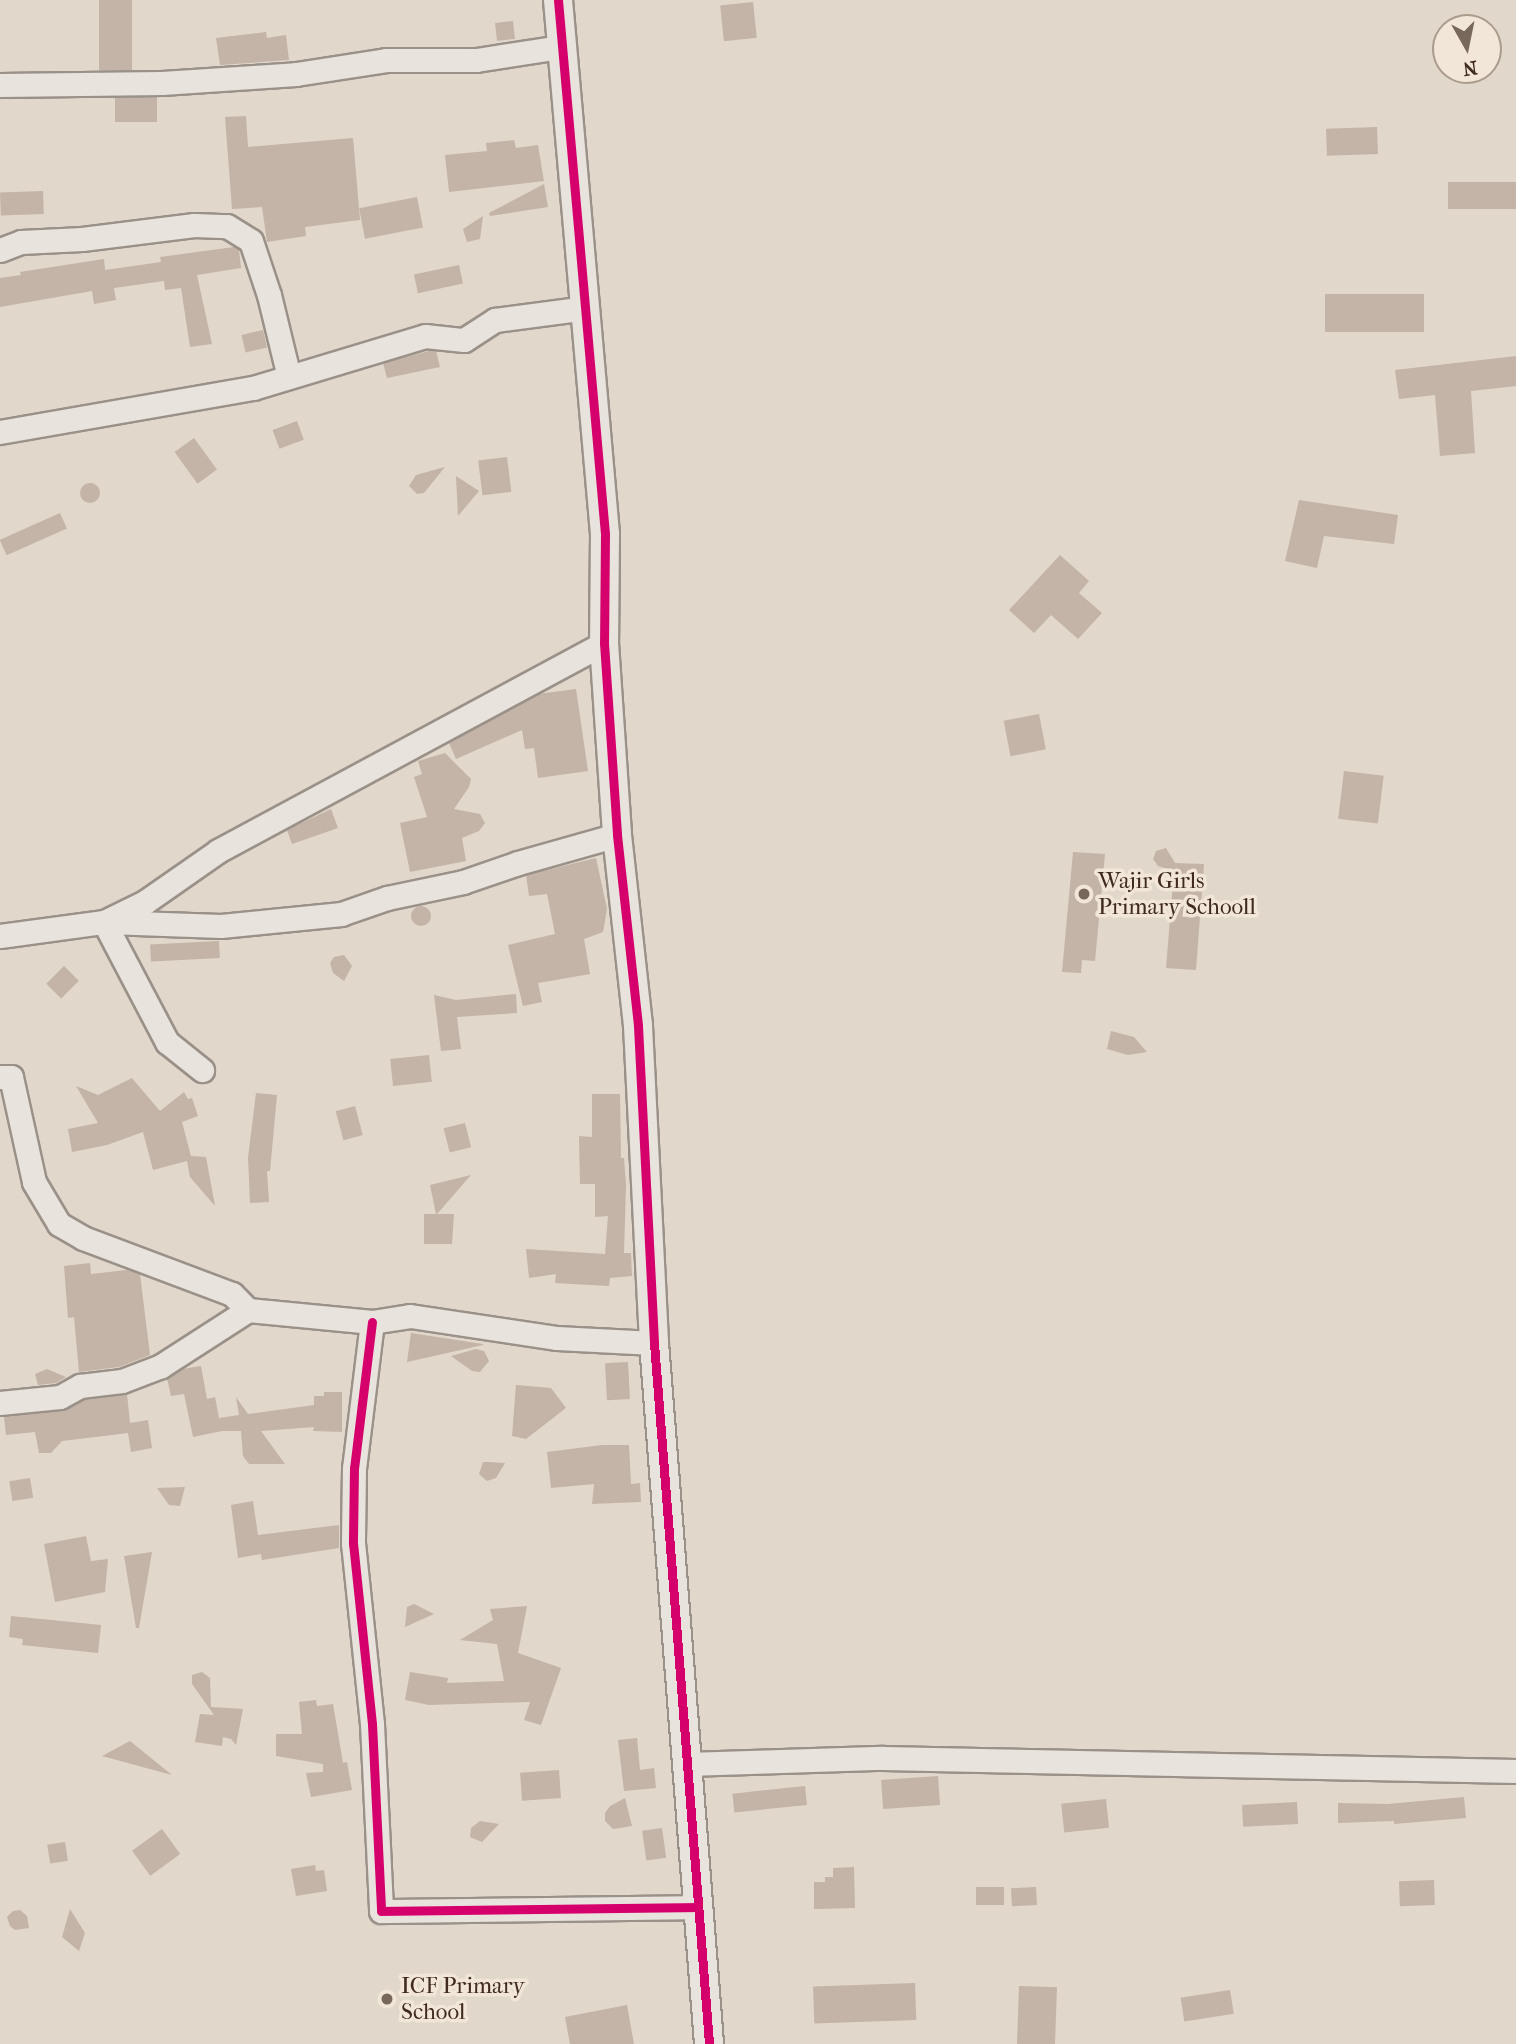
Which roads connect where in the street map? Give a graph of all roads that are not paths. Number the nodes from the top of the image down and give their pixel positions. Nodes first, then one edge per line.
1 (558, 0) edge
2 (561, 47) junction
3 (0, 85) edge
4 (0, 250) edge
5 (586, 308) junction
6 (289, 377) junction
7 (0, 432) edge
8 (604, 643) junction
9 (617, 835) junction
10 (104, 922) junction
11 (0, 936) edge
12 (202, 1070) dead end
13 (0, 1077) edge
14 (248, 1310) junction
15 (372, 1322) junction
16 (654, 1343) junction
17 (0, 1403) edge
18 (687, 1764) junction
19 (1516, 1771) edge
20 (697, 1907) junction
21 (709, 2044) edge

1 - 2 street
2 - 3 street
2 - 5 street
4 - 6 street
5 - 6 street
5 - 8 street
6 - 7 street
8 - 9 street
8 - 10 street
9 - 10 street
9 - 16 street
10 - 11 street
10 - 12 street
13 - 14 street
14 - 15 street
14 - 17 street
15 - 16 street
15 - 20 street
16 - 18 street
18 - 19 street
18 - 20 street
20 - 21 street

